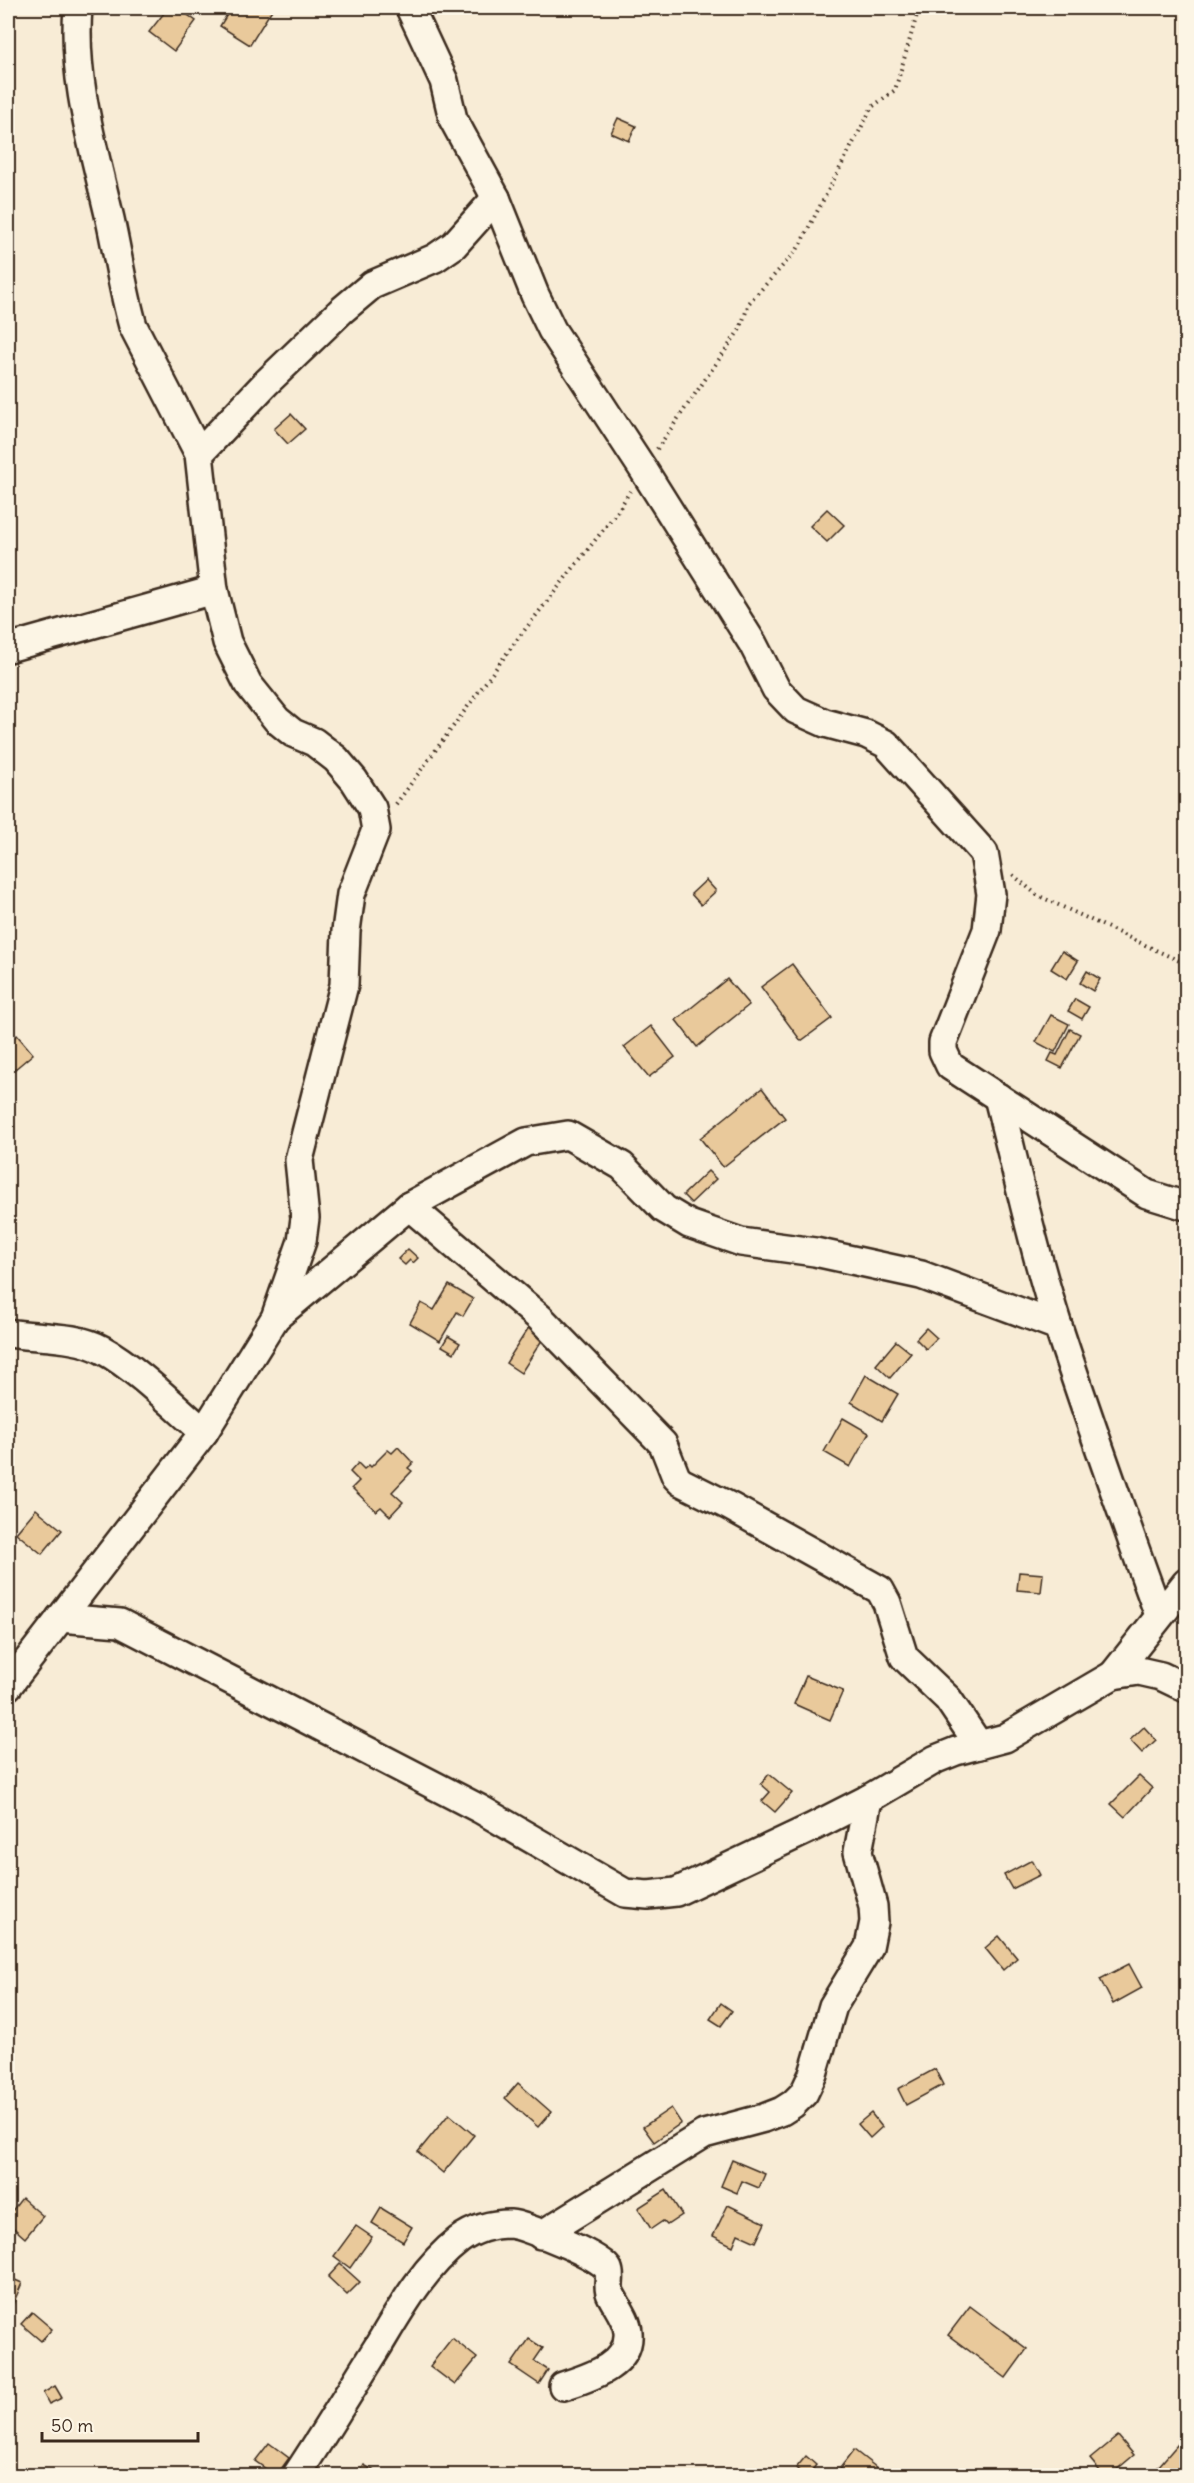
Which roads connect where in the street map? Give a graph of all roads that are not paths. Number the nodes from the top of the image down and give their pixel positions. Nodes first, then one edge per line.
1 (78, 8) edge
2 (410, 8) edge
3 (496, 198) junction
4 (199, 454) junction
5 (214, 590) junction
6 (8, 648) edge
7 (998, 1097) junction
8 (409, 1206) junction
9 (1186, 1206) edge
10 (275, 1318) junction
11 (1058, 1326) junction
12 (8, 1333) edge
13 (204, 1432) junction
14 (1186, 1582) edge
15 (1159, 1615) junction
16 (60, 1618) junction
17 (1113, 1675) junction
18 (8, 1686) edge
19 (1186, 1689) edge
20 (979, 1744) junction
21 (868, 1799) junction
22 (541, 2235) junction
23 (563, 2386) dead end
24 (296, 2475) edge

1 - 4 street
2 - 3 street
3 - 4 street
3 - 7 street
4 - 5 street
5 - 6 street
5 - 10 street
7 - 9 street
7 - 11 street
8 - 10 street
8 - 11 street
8 - 20 street
10 - 13 street
11 - 15 street
12 - 13 street
13 - 16 street
14 - 15 street
15 - 17 street
16 - 18 street
16 - 21 street
17 - 19 street
17 - 20 street
20 - 21 street
21 - 22 street
22 - 23 street
22 - 24 street

